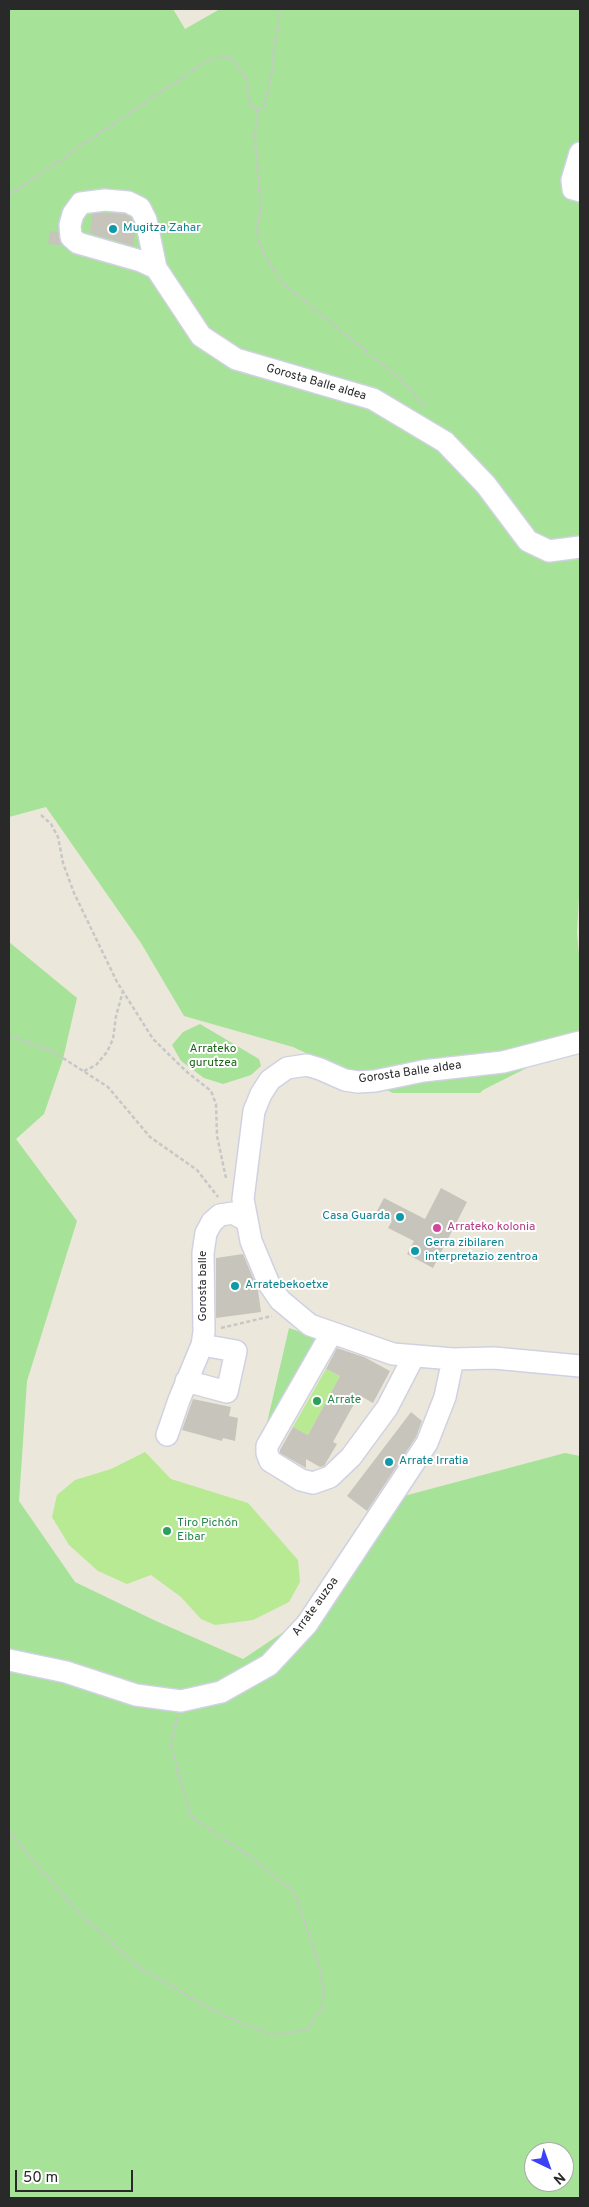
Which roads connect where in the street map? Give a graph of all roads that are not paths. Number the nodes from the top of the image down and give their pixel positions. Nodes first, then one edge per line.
1 (580, 154) edge
2 (580, 191) edge
3 (156, 268) dead end
4 (580, 547) edge
5 (580, 1042) edge
6 (239, 1216) junction
7 (332, 1334) junction
8 (203, 1338) junction
9 (414, 1356) junction
10 (453, 1359) junction
11 (580, 1366) edge
12 (186, 1381) junction
13 (167, 1435) dead end
14 (9, 1660) edge

1 - 2 street
3 - 4 street, Gorosta Balle aldea
5 - 6 street, Gorosta Balle aldea
6 - 7 street, Gorosta Balle aldea
6 - 8 street, Gorosta balle
7 - 9 street, Gorosta Balle aldea
7 - 9 street
8 - 12 street
8 - 12 street
9 - 10 street, Gorosta Balle aldea
10 - 11 street, Gorosta Balle aldea
10 - 14 street, Arrate auzoa
12 - 13 street

